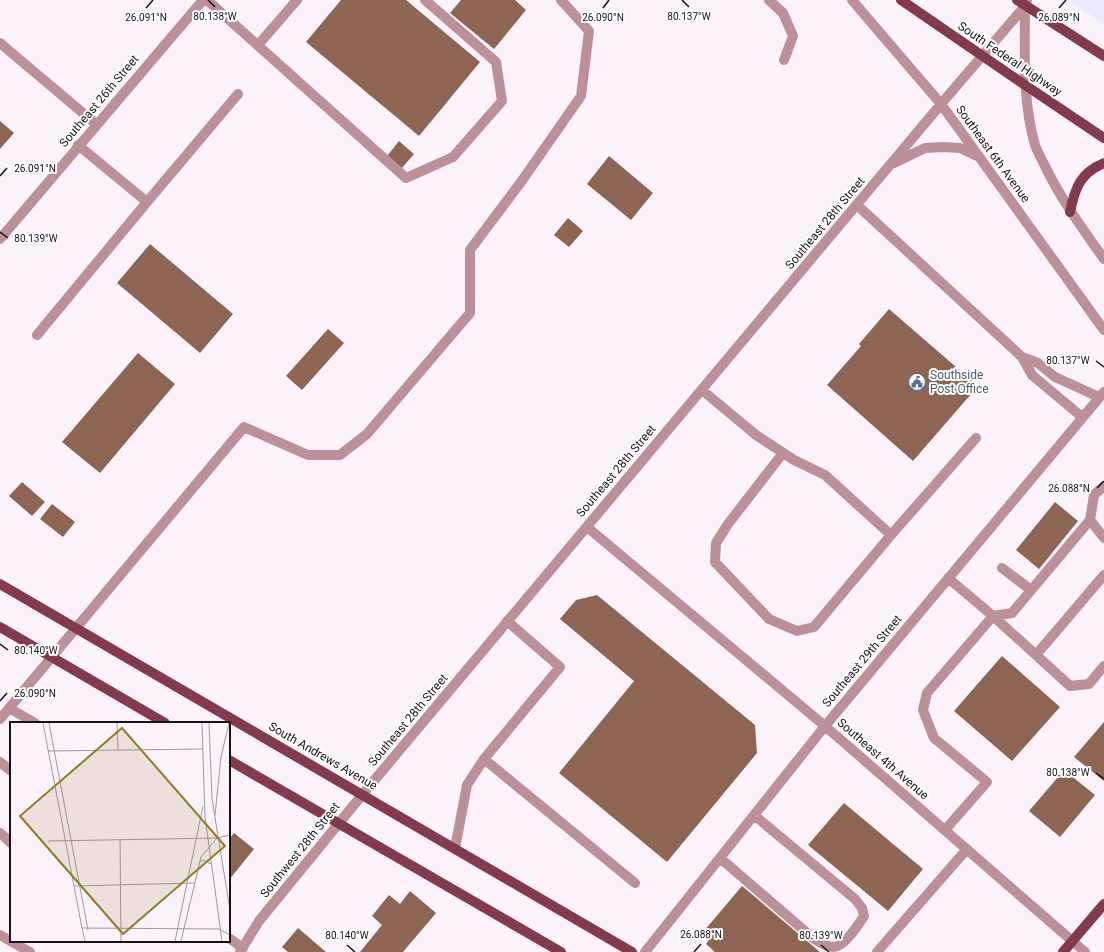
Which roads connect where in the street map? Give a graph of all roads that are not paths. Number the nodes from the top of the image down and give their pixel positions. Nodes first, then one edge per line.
1 (203, 0) edge
2 (207, 0) edge
3 (297, 0) edge
4 (425, 0) edge
5 (561, 0) edge
6 (769, 0) edge
7 (852, 0) edge
8 (901, 0) edge
9 (1023, 2) edge
10 (0, 43) edge
11 (258, 45) junction
12 (1104, 56) edge
13 (983, 57) junction
14 (784, 60) dead end
15 (1025, 85) junction
16 (238, 94) dead end
17 (941, 104) junction
18 (96, 124) junction
19 (1104, 138) edge
20 (78, 145) junction
21 (977, 156) junction
22 (1104, 163) edge
23 (890, 165) junction
24 (147, 202) junction
25 (858, 205) junction
26 (1070, 212) junction
27 (0, 238) edge
28 (1104, 259) edge
29 (1104, 330) edge
30 (37, 335) dead end
31 (1022, 357) junction
32 (702, 390) junction
33 (1101, 394) edge
34 (1082, 417) junction
35 (976, 438) dead end
36 (783, 454) junction
37 (1104, 486) edge
38 (1090, 520) junction
39 (587, 527) junction
40 (891, 535) junction
41 (1104, 538) edge
42 (1002, 568) dead end
43 (1104, 575) edge
44 (948, 578) junction
45 (0, 584) edge
46 (1031, 590) junction
47 (993, 616) junction
48 (507, 621) junction
49 (0, 627) edge
50 (76, 628) junction
51 (1036, 655) junction
52 (52, 657) junction
53 (1104, 666) edge
54 (9, 708) junction
55 (0, 719) edge
56 (33, 722) edge
57 (163, 722) edge
58 (825, 726) junction
59 (484, 759) junction
60 (230, 761) edge
61 (0, 762) edge
62 (10, 770) edge
63 (362, 795) junction
64 (754, 815) junction
65 (338, 824) junction
66 (945, 830) junction
67 (0, 833) edge
68 (10, 842) edge
69 (454, 848) junction
70 (967, 849) junction
71 (720, 858) junction
72 (635, 883) dead end
73 (1104, 904) edge
74 (0, 935) edge
75 (230, 939) edge
76 (10, 941) edge
77 (1072, 941) junction
78 (12, 942) edge
79 (242, 950) edge
80 (30, 952) edge
81 (561, 952) edge
82 (632, 952) edge
83 (645, 952) edge
84 (877, 952) edge
85 (1063, 952) edge
86 (1085, 952) edge

1 - 18 street, Southeast 26th Street
2 - 11 street
3 - 11 street
4 - 11 street
5 - 50 street
6 - 14 street
7 - 17 street, Southeast 6th Avenue
8 - 13 main road, South Federal Highway
9 - 12 main road
9 - 13 street, Southeast 28th Street
9 - 15 street
10 - 18 street
13 - 15 main road, South Federal Highway
13 - 17 street, Southeast 28th Street
15 - 19 main road, South Federal Highway
15 - 26 street
16 - 24 street
17 - 21 street, Southeast 6th Avenue
17 - 23 street, Southeast 28th Street
18 - 20 street, Southeast 26th Street
20 - 24 street
20 - 27 street, Southeast 26th Street
21 - 23 street, Southeast 28th Street
21 - 29 street, Southeast 6th Avenue
22 - 26 main road
23 - 25 street, Southeast 28th Street
24 - 30 street
25 - 31 street
25 - 32 street, Southeast 28th Street
26 - 28 street
31 - 33 street
31 - 34 street
32 - 36 street
32 - 39 street, Southeast 28th Street
33 - 34 street, Southeast 29th Street
34 - 44 street, Southeast 29th Street
35 - 40 street
36 - 40 street
36 - 40 street
37 - 38 street
38 - 41 street
38 - 46 street
39 - 48 street, Southeast 28th Street
39 - 58 street, Southeast 4th Avenue
42 - 46 street
43 - 51 street
44 - 47 street
44 - 58 street, Southeast 29th Street
45 - 50 main road, South Andrews Avenue
46 - 47 street
47 - 51 street
47 - 66 street
48 - 59 street
48 - 63 street, Southeast 28th Street
49 - 52 main road
50 - 52 street
50 - 63 main road, South Andrews Avenue
51 - 53 street
52 - 54 street
52 - 57 main road
54 - 55 street
54 - 56 street
58 - 64 street, Southeast 29th Street
58 - 66 street, Southeast 4th Avenue
59 - 69 street
59 - 72 street
60 - 65 main road
61 - 62 street
63 - 65 street, Southwest 28th Street
63 - 69 main road, South Andrews Avenue
64 - 71 street, Southeast 29th Street
64 - 71 street
65 - 79 street, Southwest 28th Street
65 - 81 main road
66 - 70 street, Southeast 4th Avenue
67 - 68 street
69 - 82 main road, South Andrews Avenue
70 - 77 street, Southeast 4th Avenue
70 - 84 street
71 - 83 street, Southeast 29th Street
73 - 77 main road
74 - 76 street
75 - 79 street
77 - 85 main road
77 - 86 street, Southeast 4th Avenue
78 - 80 street

